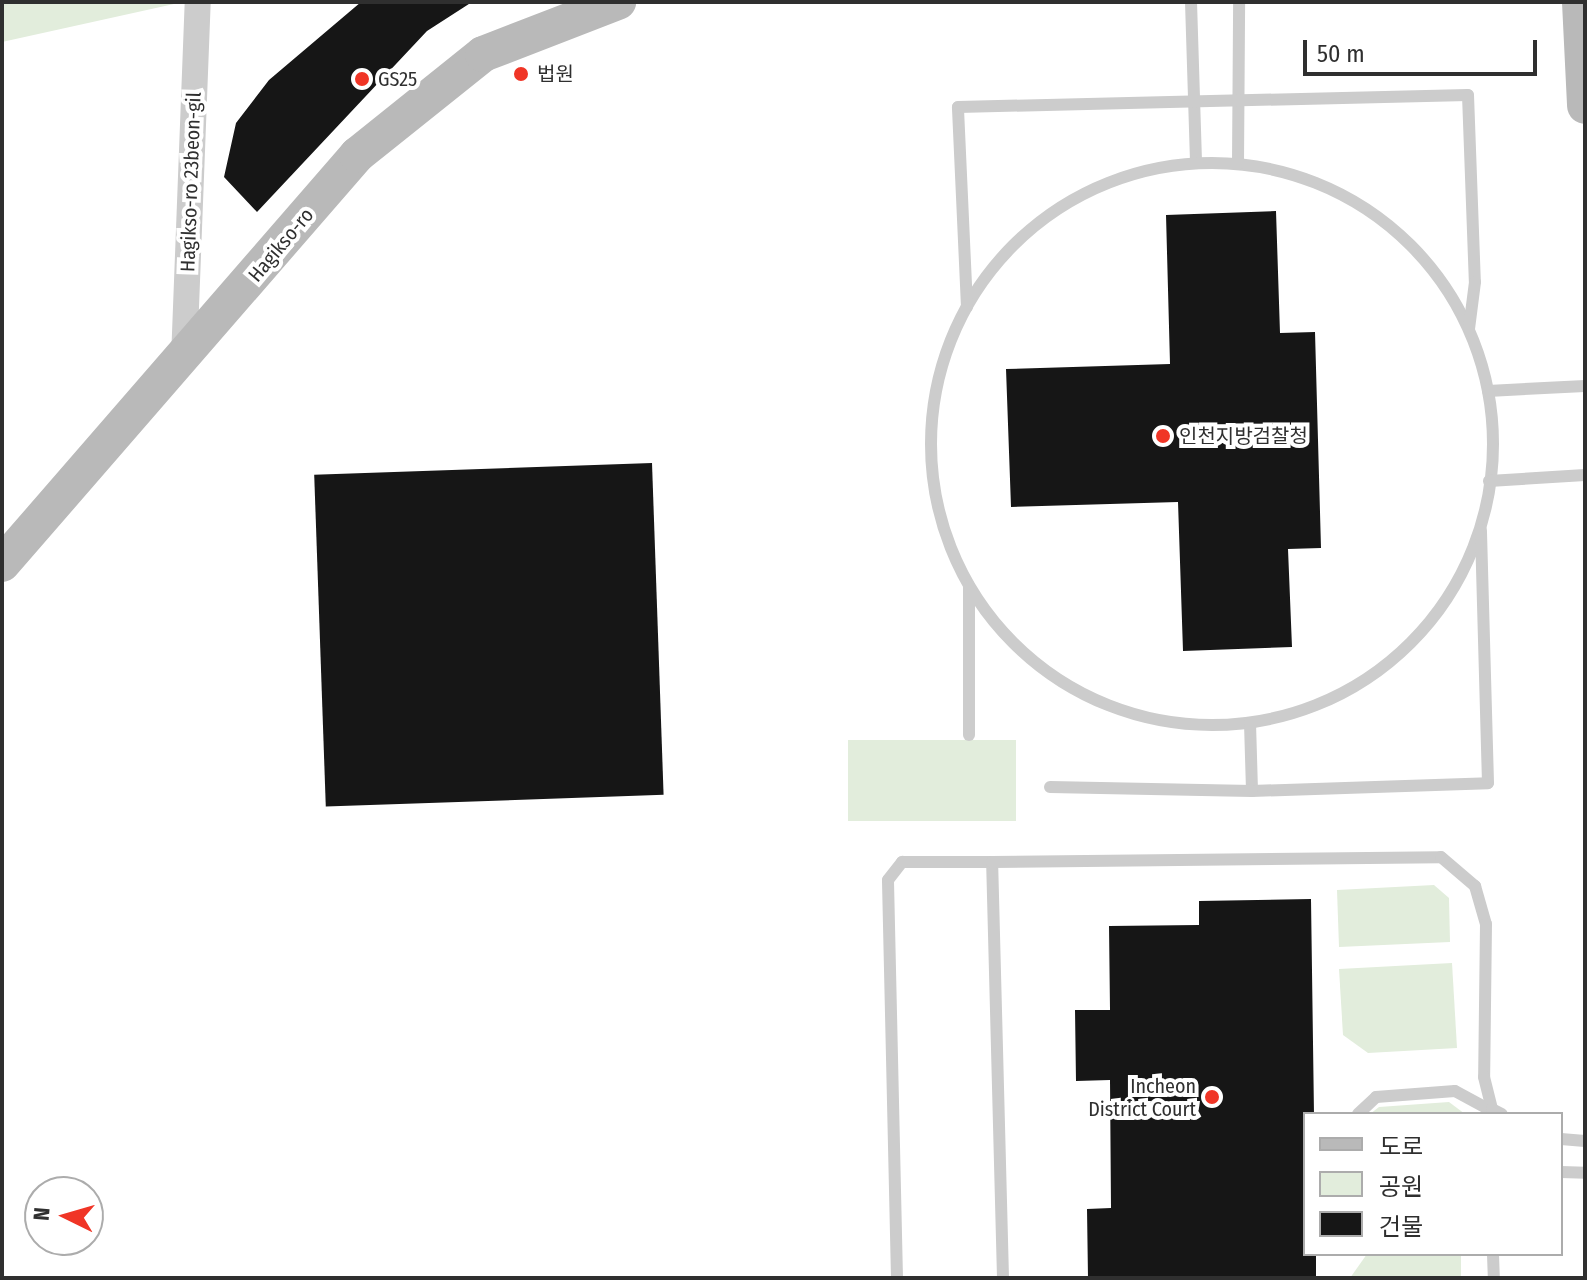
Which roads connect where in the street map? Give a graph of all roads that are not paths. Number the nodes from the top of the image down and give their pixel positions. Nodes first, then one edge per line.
1 (198, 2) edge
2 (618, 2) edge
3 (1191, 2) edge
4 (1239, 2) edge
5 (1580, 2) edge
6 (1238, 100) junction
7 (1192, 101) junction
8 (1585, 106) edge
9 (1196, 163) junction
10 (1238, 164) junction
11 (967, 307) junction
12 (1469, 329) junction
13 (184, 362) junction
14 (1585, 386) edge
15 (1488, 391) junction
16 (1585, 475) edge
17 (1489, 481) junction
18 (1480, 523) junction
19 (2, 564) edge
20 (969, 586) junction
21 (1250, 723) junction
22 (969, 735) dead end
23 (1050, 787) dead end
24 (1252, 791) junction
25 (992, 862) junction
26 (1360, 1112) edge
27 (1495, 1112) edge
28 (1563, 1139) edge
29 (1585, 1141) edge
30 (1563, 1172) edge
31 (1585, 1173) edge
32 (1493, 1256) edge
33 (897, 1278) edge
34 (1003, 1278) edge
35 (1494, 1278) edge

1 - 13 street, Hagikso-ro 23beon-gil
2 - 13 street, Hagikso-ro
3 - 7 lane
4 - 6 lane
5 - 8 street
6 - 7 lane
6 - 10 lane
6 - 12 lane
7 - 9 lane
7 - 11 lane
9 - 10 lane
9 - 11 lane
10 - 12 lane
11 - 20 lane
12 - 15 lane
13 - 19 street, Hagikso-ro
14 - 15 lane
15 - 17 lane
16 - 17 lane
17 - 18 lane
18 - 21 lane
18 - 24 lane
20 - 21 lane
20 - 22 lane
21 - 24 lane
23 - 24 lane
25 - 27 lane
25 - 33 lane
25 - 34 lane
26 - 27 lane
28 - 29 lane
30 - 31 lane
32 - 35 lane

